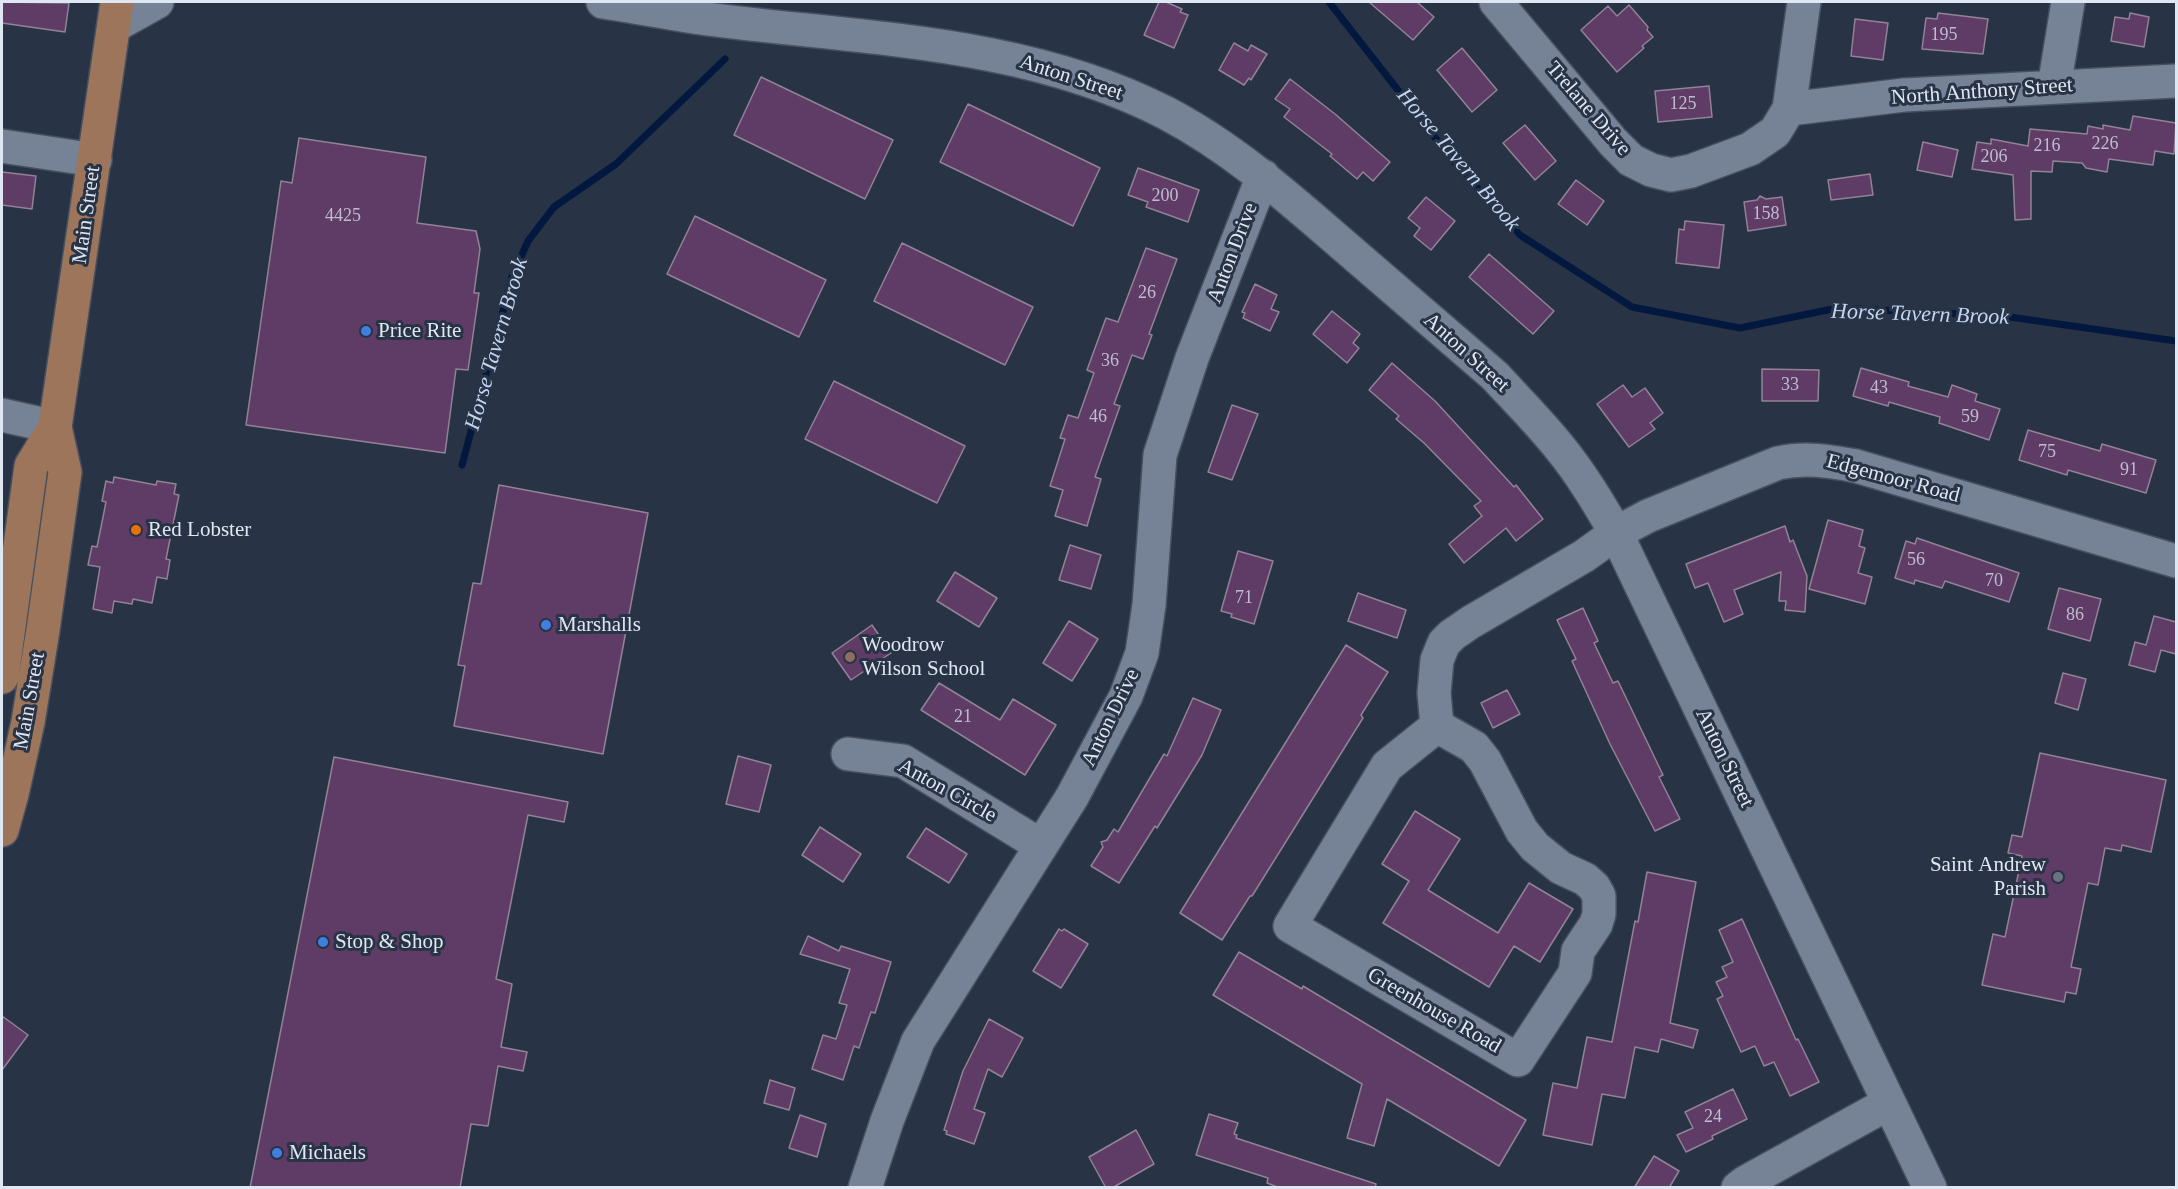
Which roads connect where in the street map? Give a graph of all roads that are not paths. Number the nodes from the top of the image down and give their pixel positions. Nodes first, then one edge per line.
1 (157, 2) edge
2 (603, 2) edge
3 (1496, 2) edge
4 (1804, 2) edge
5 (2068, 2) edge
6 (115, 14) edge
7 (2176, 81) edge
8 (2054, 87) junction
9 (1789, 109) junction
10 (2, 146) edge
11 (94, 160) junction
12 (1263, 176) junction
13 (2, 415) edge
14 (55, 427) junction
15 (1616, 533) junction
16 (2176, 561) edge
17 (2, 667) edge
18 (36, 674) junction
19 (1437, 726) junction
20 (848, 754) dead end
21 (2, 830) edge
22 (1040, 845) junction
23 (1889, 1103) junction
24 (865, 1188) edge
25 (1738, 1188) edge
26 (1930, 1188) edge

1 - 6 street
2 - 12 street, Anton Street
3 - 9 street, Trelane Drive
4 - 9 street
5 - 8 street
6 - 11 main road, Main Street
7 - 8 street, North Anthony Street
8 - 9 street, North Anthony Street
10 - 11 street
11 - 14 main road, Main Street
12 - 15 street, Anton Street
12 - 22 street, Anton Drive
13 - 14 street
14 - 17 main road, Main Street
14 - 18 main road, Main Street
15 - 16 street, Edgemoor Road
15 - 19 street
15 - 23 street, Anton Street
17 - 18 street
18 - 21 main road, Main Street
19 - 19 street, Greenhouse Road
20 - 22 street, Anton Circle
22 - 24 street, Anton Drive
23 - 25 street
23 - 26 street, Anton Street

